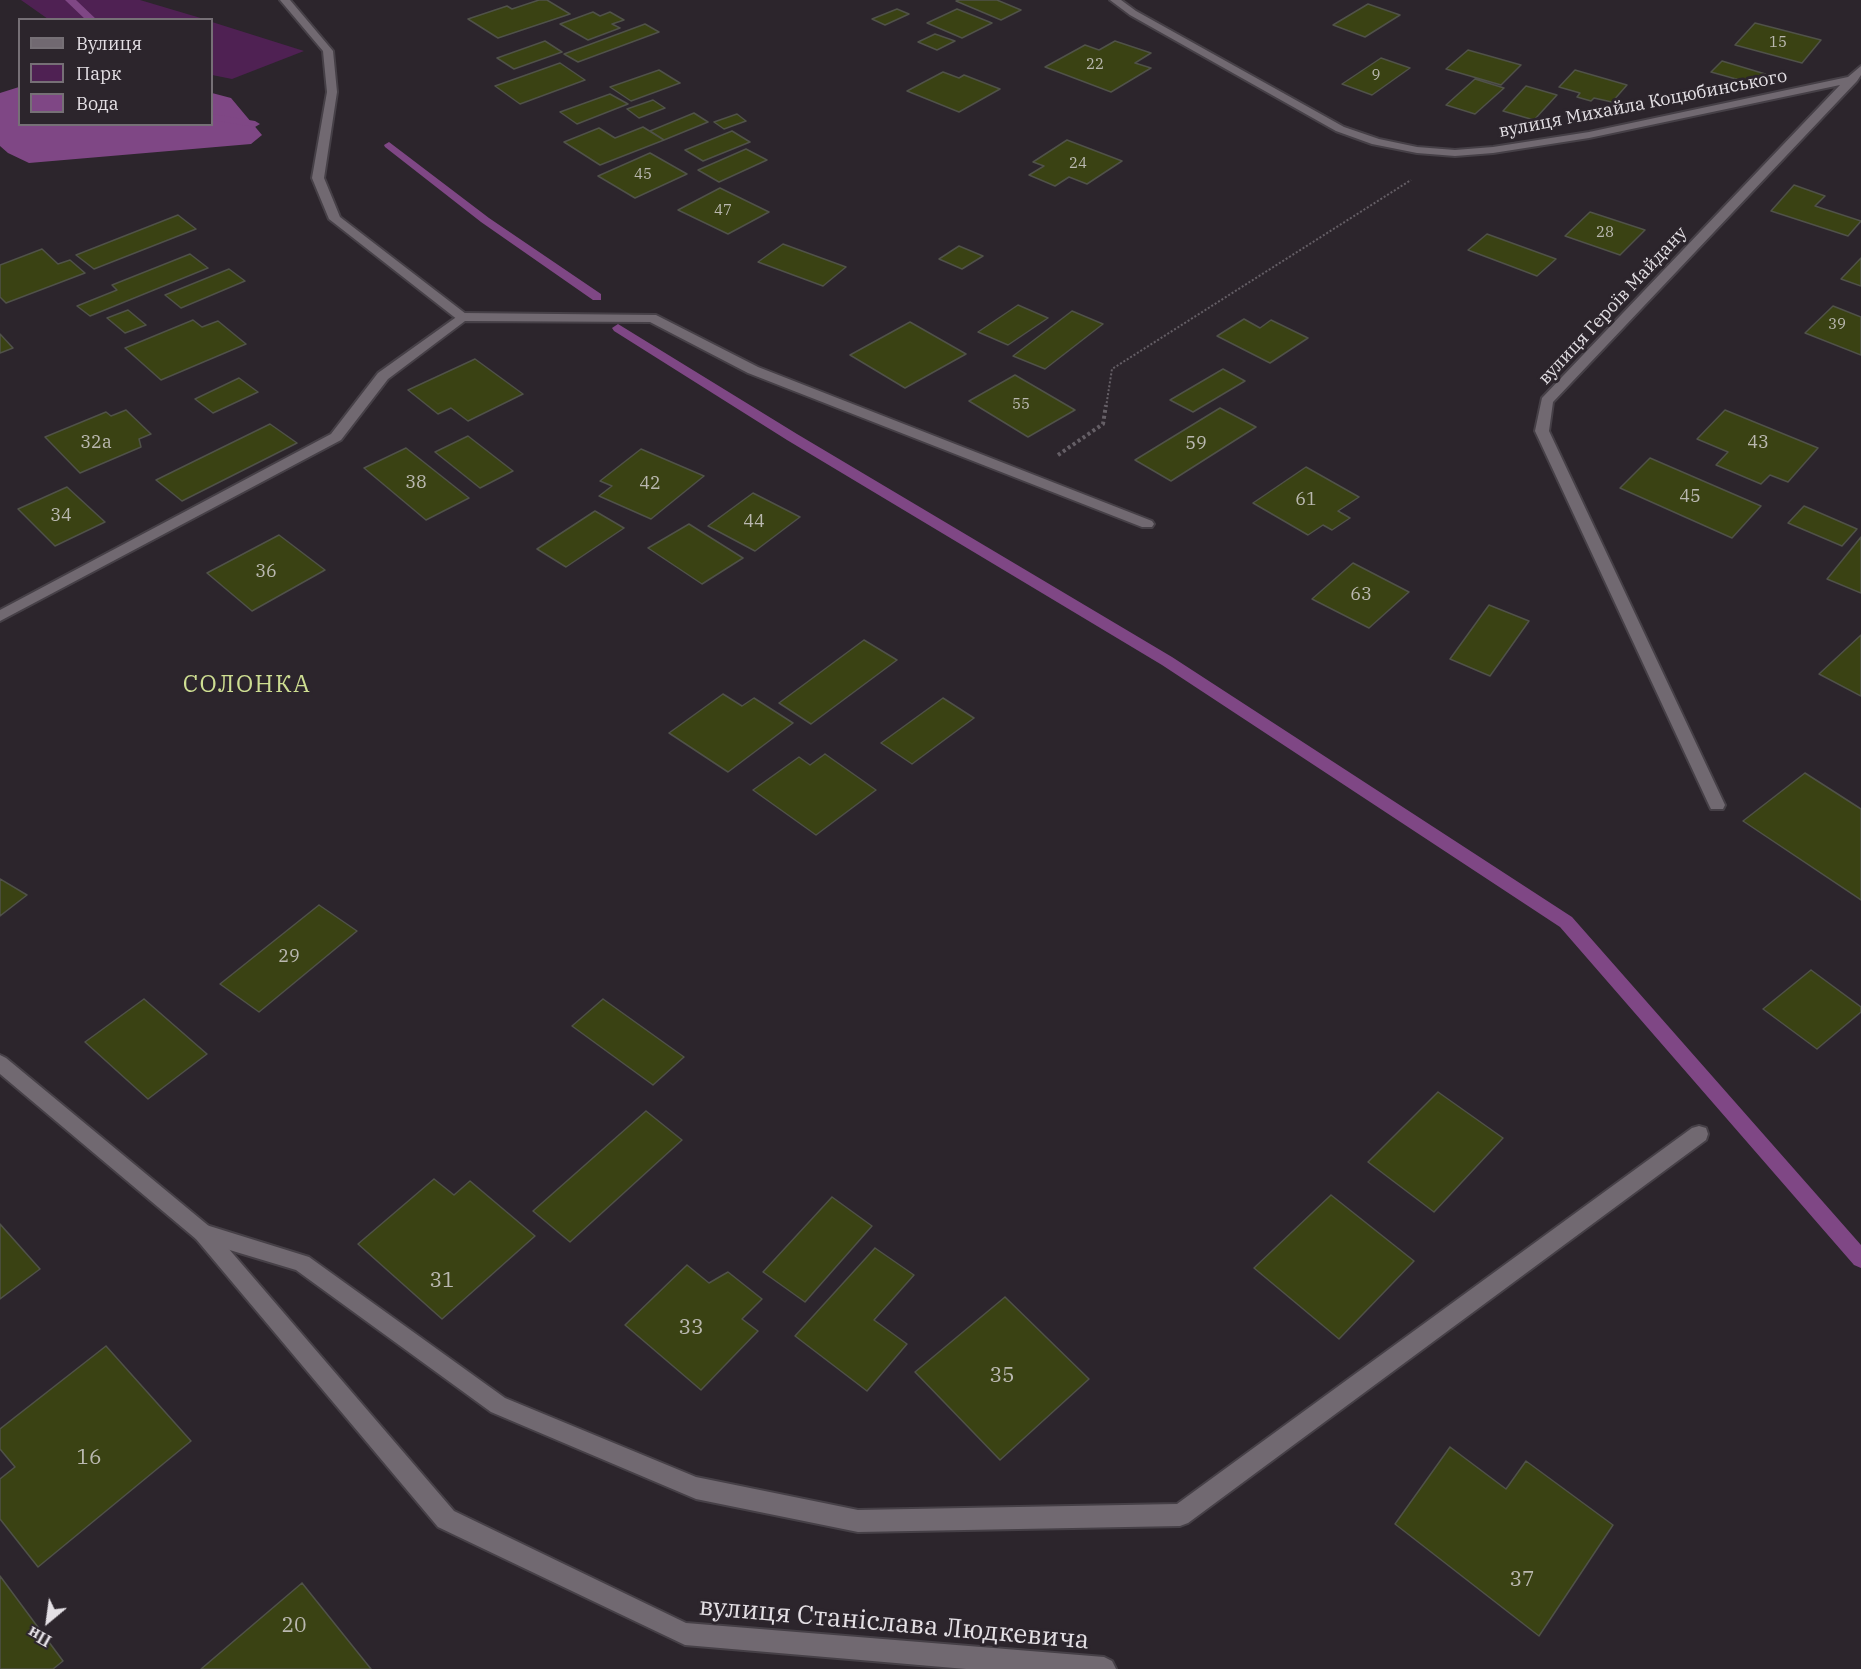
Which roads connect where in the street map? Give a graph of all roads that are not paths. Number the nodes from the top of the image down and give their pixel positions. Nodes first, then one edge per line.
1 (285, 0) edge
2 (1115, 0) edge
3 (1857, 74) edge
4 (462, 317) junction
5 (1147, 524) dead end
6 (0, 616) edge
7 (1717, 805) dead end
8 (0, 1063) edge
9 (1699, 1134) dead end
10 (203, 1233) junction
11 (1104, 1669) edge

1 - 4 street
2 - 3 street, вулиця Михайла Коцюбинського
3 - 7 street, вулиця Героїв Майдану
4 - 5 street
4 - 6 street
8 - 10 street, вулиця Станіслава Людкевича
9 - 10 street
10 - 11 street, вулиця Станіслава Людкевича

